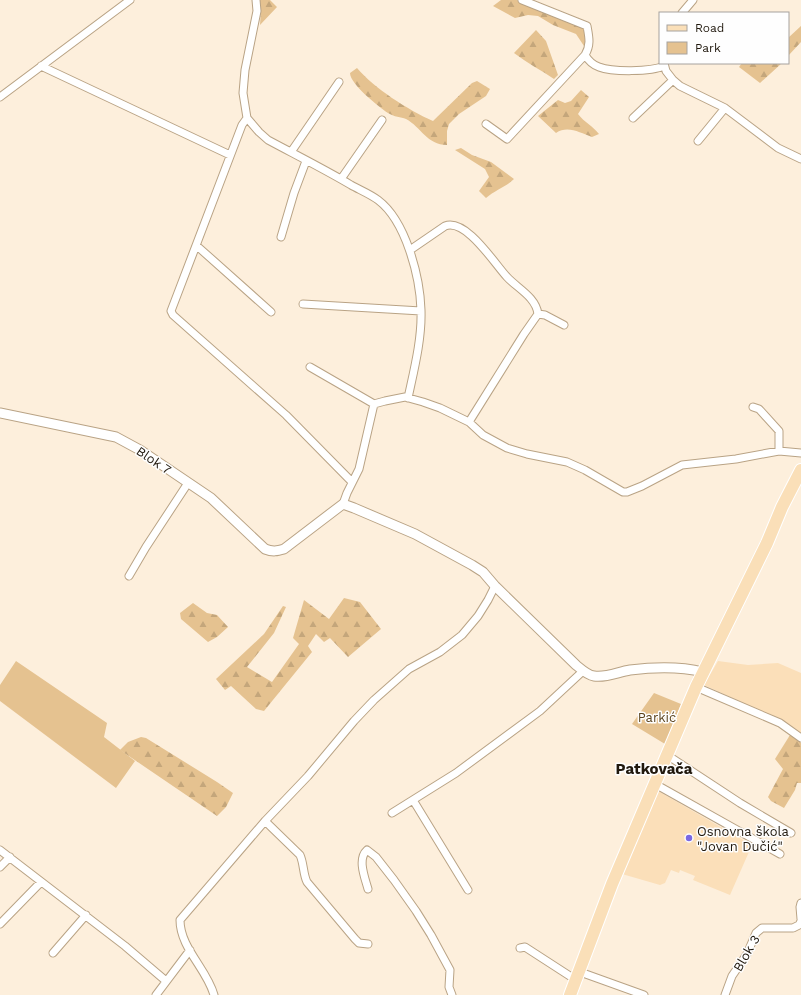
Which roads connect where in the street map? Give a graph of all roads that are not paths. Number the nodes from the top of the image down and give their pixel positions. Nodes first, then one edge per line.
1 (130, 0) edge
2 (256, 0) edge
3 (522, 0) edge
4 (693, 0) edge
5 (683, 12) edge
6 (584, 55) junction
7 (664, 65) edge
8 (41, 66) junction
9 (673, 80) junction
10 (339, 82) dead end
11 (0, 97) edge
12 (725, 108) junction
13 (247, 118) junction
14 (633, 118) dead end
15 (382, 120) dead end
16 (486, 124) dead end
17 (698, 141) dead end
18 (291, 152) junction
19 (230, 155) junction
20 (801, 159) edge
21 (306, 161) junction
22 (341, 179) junction
23 (281, 237) dead end
24 (196, 246) junction
25 (410, 250) junction
26 (303, 304) dead end
27 (421, 310) junction
28 (270, 312) dead end
29 (538, 314) junction
30 (564, 325) dead end
31 (310, 367) dead end
32 (408, 398) junction
33 (374, 404) junction
34 (752, 407) dead end
35 (0, 413) edge
36 (469, 422) junction
37 (779, 450) junction
38 (801, 453) edge
39 (801, 470) edge
40 (352, 482) junction
41 (188, 483) junction
42 (343, 504) junction
43 (129, 576) dead end
44 (495, 586) junction
45 (583, 671) junction
46 (703, 672) junction
47 (696, 687) junction
48 (801, 738) edge
49 (667, 755) junction
50 (655, 784) junction
51 (413, 800) junction
52 (392, 813) dead end
53 (265, 821) junction
54 (791, 833) dead end
55 (0, 850) edge
56 (780, 854) dead end
57 (10, 857) junction
58 (0, 867) edge
59 (41, 882) junction
60 (368, 889) dead end
61 (468, 890) dead end
62 (801, 903) edge
63 (86, 915) junction
64 (801, 920) edge
65 (0, 924) edge
66 (368, 944) dead end
67 (520, 948) dead end
68 (190, 950) junction
69 (53, 953) dead end
70 (578, 976) junction
71 (166, 981) junction
72 (156, 995) edge
73 (214, 995) edge
74 (452, 995) edge
75 (570, 995) edge
76 (644, 995) edge
77 (726, 995) edge

1 - 8 street
2 - 13 street
3 - 6 street
4 - 5 street
6 - 7 street
6 - 16 street
7 - 9 street
8 - 11 street
8 - 19 street
9 - 12 street
9 - 14 street
10 - 18 street
12 - 17 street
12 - 20 street
13 - 18 street
13 - 19 street
15 - 22 street
18 - 21 street
19 - 24 street
21 - 22 street
21 - 23 street
22 - 25 street
24 - 28 street
24 - 40 street
25 - 27 street
25 - 29 street
26 - 27 street
27 - 32 street
29 - 30 street
29 - 36 street
31 - 33 street
32 - 33 street
32 - 36 street
33 - 40 street
34 - 37 street
35 - 41 street, Blok 7
36 - 37 street
37 - 38 street
39 - 46 main road
40 - 42 street
41 - 42 street, Blok 7
41 - 43 street
42 - 44 street
44 - 45 street
44 - 53 street
45 - 46 street
45 - 51 street
46 - 47 main road
47 - 48 street
47 - 49 main road
49 - 50 main road
49 - 54 street
50 - 56 street
50 - 70 main road
51 - 52 street
51 - 61 street
53 - 66 street
53 - 68 street
55 - 57 street
57 - 58 street
57 - 59 street
59 - 63 street
59 - 65 street
60 - 74 street
62 - 64 street, Blok 3
63 - 69 street
63 - 71 street
64 - 77 street, Blok 3
67 - 70 street
68 - 71 street
68 - 73 street
70 - 75 main road
70 - 76 street
71 - 72 street

